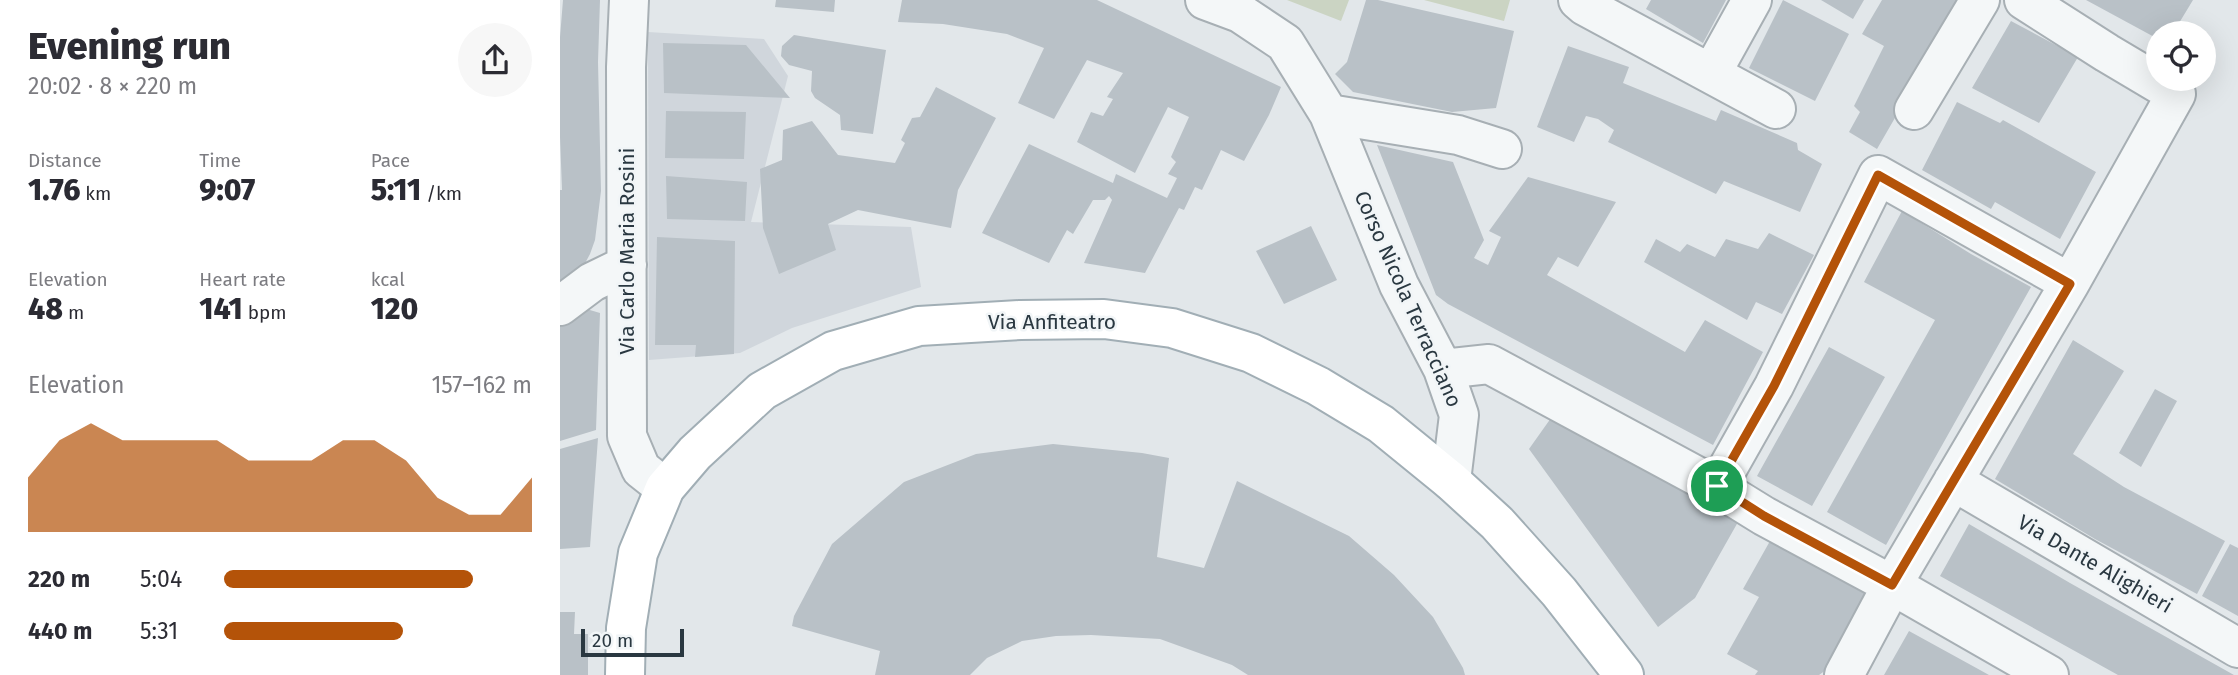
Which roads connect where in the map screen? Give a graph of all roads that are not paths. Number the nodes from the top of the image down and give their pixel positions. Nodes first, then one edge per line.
1 (629, 0) edge
2 (1205, 0) edge
3 (1578, 0) edge
4 (1752, 0) edge
5 (1980, 0) edge
6 (2024, 0) edge
7 (1711, 74) junction
8 (1776, 109) dead end
9 (1914, 110) dead end
10 (1329, 114) junction
11 (1502, 149) dead end
12 (627, 265) junction
13 (2070, 284) junction
14 (560, 306) edge
15 (1443, 369) junction
16 (1451, 481) junction
17 (1953, 481) junction
18 (1717, 486) junction
19 (665, 488) junction
20 (1892, 585) junction
21 (2238, 648) edge
22 (625, 675) edge
23 (1625, 675) edge
24 (1844, 675) edge
25 (2049, 675) edge

1 - 12 street, Via Carlo Maria Rosini
2 - 10 street, Corso Nicola Terracciano
3 - 7 street
4 - 7 street
5 - 9 street
6 - 13 street
7 - 8 street
10 - 11 street
10 - 15 street, Corso Nicola Terracciano
12 - 14 street
12 - 19 street, Via Carlo Maria Rosini
13 - 17 street
13 - 18 street
15 - 16 street, Corso Nicola Terracciano
15 - 18 street
16 - 19 main road, Via Anfiteatro
16 - 23 main road
17 - 20 street
17 - 21 street, Via Dante Alighieri
18 - 20 street
19 - 22 main road, Via Anfiteatro
20 - 24 street
20 - 25 street

